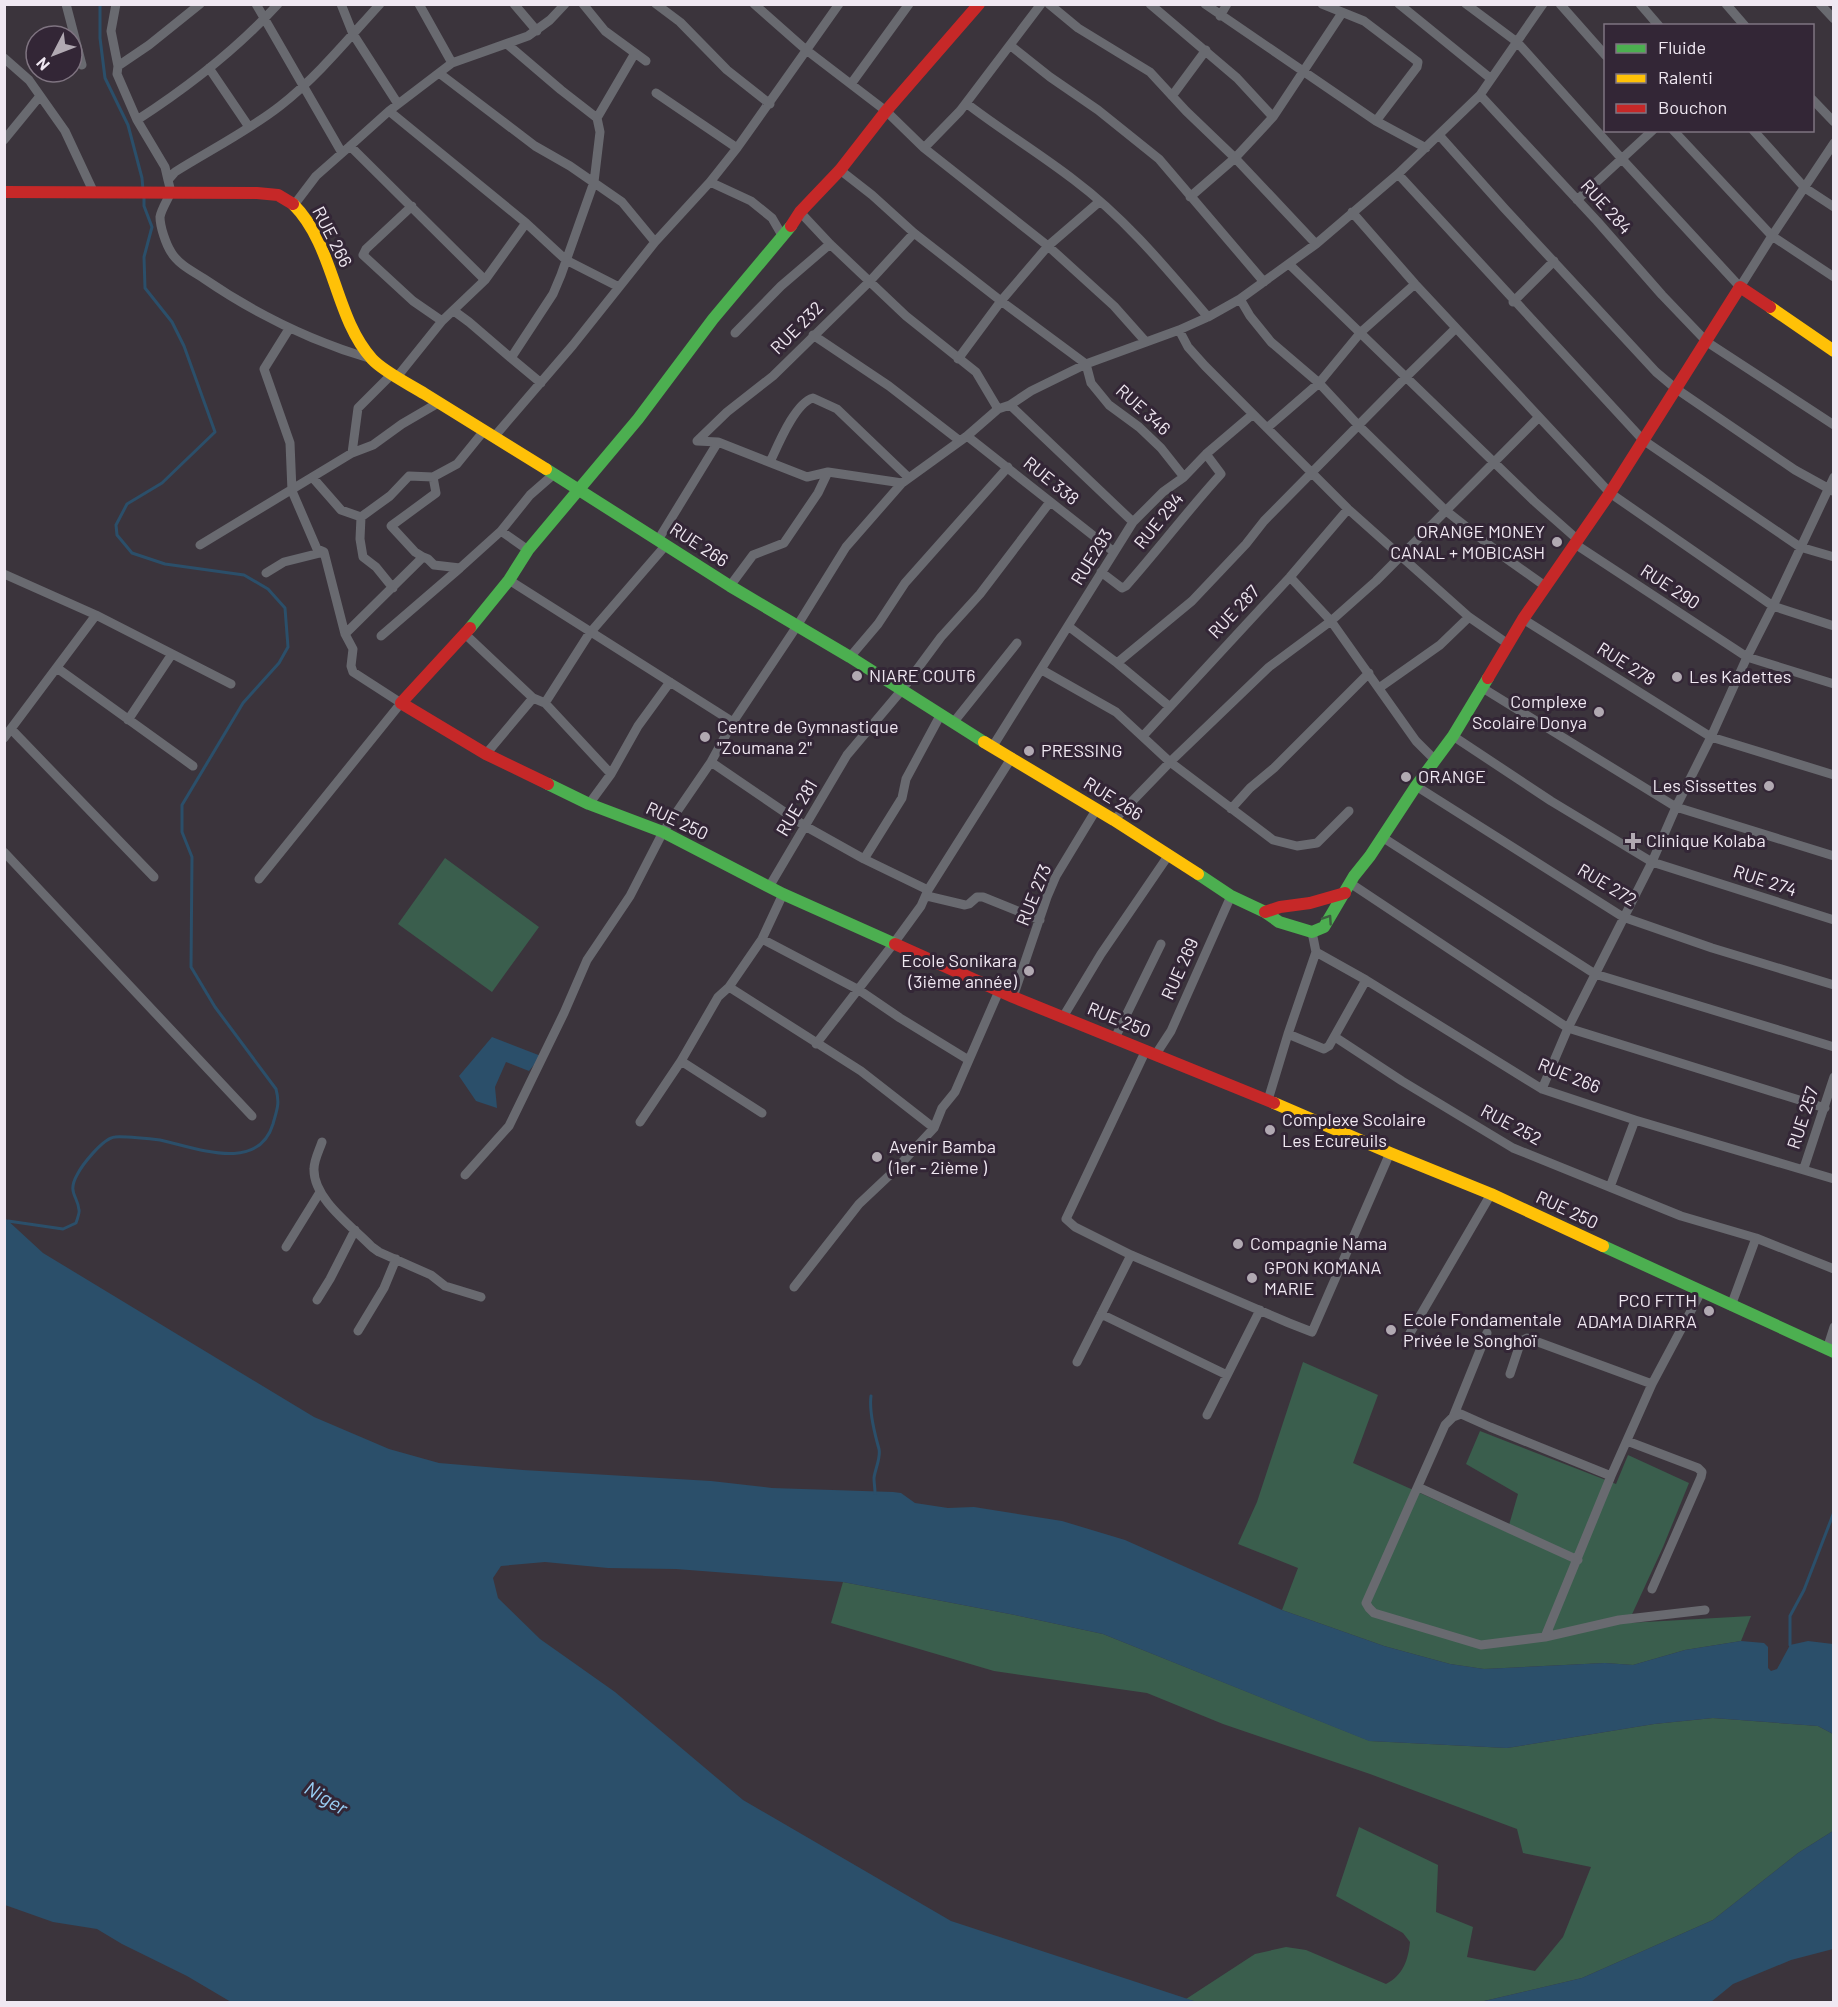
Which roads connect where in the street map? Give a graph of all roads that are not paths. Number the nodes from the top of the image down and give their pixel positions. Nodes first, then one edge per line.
1 (66, 4) edge
2 (116, 4) edge
3 (200, 4) edge
4 (256, 4) edge
5 (278, 4) edge
6 (340, 4) edge
7 (380, 4) edge
8 (419, 4) edge
9 (514, 4) edge
10 (565, 4) edge
11 (583, 4) edge
12 (656, 4) edge
13 (754, 4) edge
14 (839, 4) edge
15 (909, 4) edge
16 (979, 4) edge
17 (1041, 4) edge
18 (1049, 4) edge
19 (1150, 4) edge
20 (1205, 4) edge
21 (1227, 4) edge
22 (1322, 4) edge
23 (1399, 4) edge
24 (1466, 4) edge
25 (1543, 4) edge
26 (1560, 4) edge
27 (1640, 4) edge
28 (1726, 4) edge
29 (1820, 4) edge
30 (1342, 13) junction
31 (1220, 16) junction
32 (265, 18) junction
33 (1833, 19) edge
34 (71, 24) edge
35 (1657, 24) edge
36 (1743, 24) edge
37 (537, 31) junction
38 (353, 33) junction
39 (1518, 42) junction
40 (507, 44) junction
41 (1011, 46) junction
42 (805, 49) junction
43 (1206, 50) junction
44 (635, 53) junction
45 (1604, 55) edge
46 (4, 58) edge
47 (646, 61) dead end
48 (452, 63) junction
49 (118, 66) junction
50 (209, 68) junction
51 (1305, 72) junction
52 (439, 73) junction
53 (1490, 78) junction
54 (851, 84) junction
55 (304, 85) junction
56 (656, 93) dead end
57 (1480, 95) junction
58 (40, 96) junction
59 (1172, 96) junction
60 (1814, 101) edge
61 (966, 103) junction
62 (398, 104) junction
63 (770, 104) junction
64 (389, 111) junction
65 (886, 111) junction
66 (1274, 117) junction
67 (597, 118) junction
68 (138, 120) junction
69 (1376, 121) junction
70 (1833, 122) edge
71 (249, 127) junction
72 (1651, 132) edge
73 (1675, 132) edge
74 (1755, 132) edge
75 (1439, 135) junction
76 (4, 140) edge
77 (1833, 143) edge
78 (737, 148) junction
79 (924, 148) junction
80 (1426, 148) junction
81 (346, 149) junction
82 (1235, 158) junction
83 (1622, 159) junction
84 (840, 170) junction
85 (1398, 174) junction
86 (594, 182) junction
87 (710, 182) junction
88 (169, 186) junction
89 (1804, 188) junction
90 (4, 192) edge
91 (94, 193) junction
92 (1190, 197) junction
93 (1577, 200) junction
94 (1099, 202) junction
95 (294, 205) junction
96 (412, 206) junction
97 (1833, 207) edge
98 (800, 212) junction
99 (1352, 212) junction
100 (526, 223) junction
101 (914, 233) junction
102 (1772, 236) junction
103 (783, 237) junction
104 (655, 242) junction
105 (830, 244) junction
106 (1316, 244) junction
107 (1048, 246) junction
108 (566, 260) junction
109 (1554, 261) junction
110 (1289, 264) junction
111 (1833, 277) edge
112 (485, 280) junction
113 (870, 281) junction
114 (1264, 282) junction
115 (1415, 284) junction
116 (619, 287) junction
117 (1740, 287) junction
118 (1240, 299) junction
119 (1001, 302) junction
120 (1513, 302) junction
121 (454, 311) junction
122 (1208, 317) junction
123 (442, 321) junction
124 (1456, 328) junction
125 (289, 329) junction
126 (1179, 330) junction
127 (1362, 332) junction
128 (735, 333) dead end
129 (813, 335) junction
130 (1146, 342) junction
131 (1707, 342) junction
132 (1833, 351) edge
133 (511, 358) junction
134 (372, 359) junction
135 (958, 359) junction
136 (1086, 364) junction
137 (395, 376) junction
138 (1406, 377) junction
139 (1319, 383) junction
140 (541, 384) junction
141 (1674, 388) junction
142 (438, 403) junction
143 (1010, 405) junction
144 (998, 409) junction
145 (1253, 414) junction
146 (1538, 418) junction
147 (1833, 425) edge
148 (1359, 426) junction
149 (1267, 428) junction
150 (489, 434) junction
151 (963, 438) junction
152 (1643, 440) junction
153 (718, 442) junction
154 (352, 453) junction
155 (1206, 454) junction
156 (1493, 461) junction
157 (770, 462) junction
158 (1008, 467) junction
159 (828, 472) junction
160 (554, 474) junction
161 (1313, 474) junction
162 (433, 477) junction
163 (1184, 477) junction
164 (1833, 477) edge
165 (313, 478) junction
166 (905, 481) junction
167 (578, 489) junction
168 (1831, 490) edge
169 (292, 491) junction
170 (1610, 493) junction
171 (1050, 502) junction
172 (1348, 509) junction
173 (1445, 510) junction
174 (361, 517) junction
175 (1133, 522) junction
176 (501, 531) junction
177 (662, 542) junction
178 (1576, 542) junction
179 (200, 545) dead end
180 (1800, 547) junction
181 (528, 550) junction
182 (324, 552) junction
183 (1114, 552) junction
184 (1401, 556) junction
185 (423, 557) junction
186 (1833, 557) edge
187 (460, 568) junction
188 (1101, 572) junction
189 (266, 573) dead end
190 (4, 574) edge
191 (1290, 577) junction
192 (509, 580) junction
193 (730, 586) junction
194 (1545, 586) junction
195 (393, 588) junction
196 (1773, 606) junction
197 (96, 615) junction
198 (1469, 617) junction
199 (1523, 619) junction
200 (1331, 621) junction
201 (797, 626) junction
202 (1068, 626) junction
203 (1833, 626) edge
204 (591, 632) junction
205 (345, 634) junction
206 (465, 634) junction
207 (381, 636) dead end
208 (1017, 643) dead end
209 (1508, 644) junction
210 (172, 654) junction
211 (850, 657) junction
212 (1747, 657) junction
213 (1117, 663) junction
214 (57, 668) junction
215 (1042, 670) junction
216 (1369, 673) junction
217 (670, 682) junction
218 (231, 684) dead end
219 (1833, 684) edge
220 (1481, 687) junction
221 (1379, 688) junction
222 (901, 691) junction
223 (533, 698) junction
224 (401, 703) junction
225 (544, 703) junction
226 (1170, 707) junction
227 (941, 714) junction
228 (128, 720) junction
229 (733, 722) junction
230 (953, 723) junction
231 (11, 729) junction
232 (1143, 736) junction
233 (1453, 736) junction
234 (1711, 737) junction
235 (4, 738) edge
236 (993, 746) junction
237 (486, 754) junction
238 (1012, 757) junction
239 (1435, 760) junction
240 (711, 762) junction
241 (1170, 762) junction
242 (193, 766) dead end
243 (611, 774) junction
244 (1833, 775) edge
245 (1416, 786) junction
246 (589, 804) junction
247 (1676, 807) junction
248 (1231, 809) junction
249 (1096, 810) junction
250 (1349, 811) dead end
251 (1114, 820) junction
252 (805, 826) junction
253 (663, 832) junction
254 (1382, 837) junction
255 (4, 852) edge
256 (1168, 856) junction
257 (1833, 856) edge
258 (864, 859) junction
259 (1652, 862) junction
260 (154, 877) dead end
261 (259, 879) dead end
262 (769, 887) junction
263 (1347, 888) junction
264 (927, 893) junction
265 (783, 894) junction
266 (1231, 896) junction
267 (1258, 911) junction
268 (1623, 917) junction
269 (1040, 920) junction
270 (1833, 920) edge
271 (1312, 932) junction
272 (762, 939) junction
273 (894, 943) junction
274 (1161, 944) dead end
275 (1316, 952) junction
276 (1595, 974) junction
277 (1366, 980) junction
278 (1833, 985) edge
279 (729, 987) junction
280 (859, 990) junction
281 (999, 991) junction
282 (1013, 997) junction
283 (1063, 1017) junction
284 (1568, 1028) junction
285 (1288, 1034) junction
286 (1335, 1037) junction
287 (1115, 1038) junction
288 (816, 1044) junction
289 (1833, 1047) edge
290 (1151, 1052) junction
291 (967, 1059) junction
292 (681, 1061) junction
293 (1833, 1077) edge
294 (1542, 1089) junction
295 (1268, 1100) junction
296 (1825, 1108) junction
297 (762, 1113) dead end
298 (252, 1116) dead end
299 (1635, 1120) junction
300 (640, 1122) dead end
301 (934, 1128) junction
302 (322, 1142) dead end
303 (1390, 1154) junction
304 (1804, 1168) junction
305 (465, 1174) dead end
306 (1833, 1179) edge
307 (1610, 1187) junction
308 (320, 1192) junction
309 (1491, 1194) junction
310 (355, 1230) junction
311 (1756, 1238) junction
312 (286, 1247) dead end
313 (1131, 1255) junction
314 (396, 1259) junction
315 (1833, 1269) edge
316 (794, 1287) dead end
317 (1701, 1292) junction
318 (481, 1297) dead end
319 (317, 1300) dead end
320 (1731, 1306) junction
321 (1260, 1310) junction
322 (1101, 1314) junction
323 (1833, 1327) edge
324 (358, 1330) dead end
325 (1487, 1333) dead end
326 (1406, 1340) dead end
327 (1830, 1350) edge
328 (1077, 1362) dead end
329 (1510, 1374) dead end
330 (1227, 1375) junction
331 (1652, 1384) junction
332 (1207, 1415) dead end
333 (1453, 1418) junction
334 (1627, 1441) junction
335 (1611, 1476) junction
336 (1418, 1488) junction
337 (1578, 1560) junction
338 (1652, 1589) dead end
339 (1705, 1610) dead end
340 (1545, 1637) junction

1 - 34 street
2 - 49 street
3 - 49 street
4 - 32 street
5 - 32 street
6 - 38 street
7 - 38 street
8 - 48 street
9 - 37 street
10 - 37 street
11 - 44 street
12 - 63 street
13 - 42 street
14 - 42 street
15 - 54 street
16 - 65 main road
17 - 41 street
18 - 59 street
19 - 43 street
20 - 31 street
21 - 31 street
22 - 30 street
23 - 53 street
24 - 39 street
25 - 39 street
26 - 45 street
27 - 35 street
28 - 36 street
29 - 33 street
30 - 51 street
30 - 69 street
31 - 51 street
32 - 50 street
32 - 55 street
37 - 40 street
38 - 55 street
38 - 62 street
39 - 53 street
39 - 83 street
40 - 48 street
40 - 67 street
41 - 61 street
41 - 92 street
42 - 54 street
42 - 63 street
43 - 59 street
43 - 66 street
44 - 47 street
44 - 67 street
46 - 58 street
48 - 52 street
49 - 68 street
50 - 68 street
50 - 71 street
51 - 66 street
51 - 69 street
52 - 62 street
52 - 86 street
53 - 57 street
54 - 65 street
55 - 71 street
55 - 81 street
56 - 78 street
57 - 75 street
57 - 93 street, RUE 284
58 - 76 street
58 - 91 street
59 - 82 street
60 - 70 street
61 - 79 street
61 - 94 street
62 - 64 street
63 - 78 street
64 - 81 street
64 - 100 street
65 - 79 street
65 - 84 main road
66 - 82 street
67 - 86 street
68 - 88 street
69 - 80 street
71 - 88 street
72 - 83 street
73 - 102 street
74 - 89 street
75 - 80 street
75 - 109 street
77 - 89 street
78 - 87 street
79 - 107 street
80 - 85 street
81 - 95 street
81 - 96 street
82 - 92 street
82 - 106 street
83 - 93 street
83 - 117 street
84 - 98 main road
84 - 101 street
85 - 99 street
85 - 120 street
86 - 104 street
86 - 108 street
87 - 103 street
87 - 104 street
88 - 91 main road, RUE 266
88 - 95 main road, RUE 266
88 - 125 street
89 - 97 street
89 - 102 street
90 - 91 main road, RUE 266
92 - 114 street
93 - 131 street, RUE 284
94 - 107 street
94 - 122 street
95 - 134 main road, RUE 266
96 - 112 street
96 - 123 street
98 - 103 main road
98 - 105 street
99 - 106 street
99 - 115 street
100 - 108 street
100 - 112 street
101 - 113 street, RUE 232
101 - 119 street
102 - 111 street
102 - 117 street
103 - 167 main road
104 - 116 street
105 - 113 street
105 - 128 street
106 - 110 street
107 - 119 street
107 - 130 street
108 - 116 street
108 - 133 street
109 - 120 street
109 - 141 street
110 - 114 street
110 - 127 street, RUE 290
112 - 121 street
113 - 129 street, RUE 232
113 - 135 street
114 - 118 street
115 - 124 street
115 - 127 street
116 - 140 street
117 - 131 main road
117 - 132 main road
118 - 122 street
118 - 139 street
119 - 135 street
119 - 136 street
120 - 152 street
121 - 123 street
121 - 133 street
122 - 126 street
123 - 137 street
124 - 138 street
124 - 146 street
125 - 134 street
125 - 169 street
126 - 130 street
126 - 145 street
127 - 138 street, RUE 290
127 - 139 street
129 - 151 street, RUE 338
129 - 153 street, RUE 232
130 - 136 street
131 - 141 main road
131 - 147 street, RUE 284
133 - 140 street
134 - 137 main road, RUE 266
135 - 144 street
136 - 143 street
136 - 163 street, RUE 346
137 - 142 main road, RUE 266
137 - 154 street
138 - 148 street
138 - 156 street, RUE 290
139 - 148 street
139 - 149 street
140 - 150 street
141 - 152 main road
141 - 168 street
142 - 150 main road, RUE 266
142 - 154 street
143 - 144 street
143 - 175 street
144 - 151 street
145 - 149 street
145 - 155 street, RUE293
146 - 156 street
146 - 170 street
148 - 161 street
148 - 173 street
149 - 161 street
150 - 160 main road, RUE 266
150 - 162 street
151 - 158 street, RUE 338
151 - 166 street
152 - 170 main road
152 - 180 street
153 - 157 street
153 - 177 street
154 - 165 street
155 - 163 street, RUE293
155 - 188 street, RUE 294
156 - 173 street
156 - 178 street, RUE 290
157 - 159 street
157 - 166 street
158 - 171 street, RUE 338
158 - 211 street
159 - 166 street
159 - 193 street
160 - 167 main road, RUE 266
160 - 176 street
161 - 172 street
161 - 213 street
162 - 174 street
162 - 185 street
163 - 175 street, RUE293
164 - 168 street
165 - 169 street
165 - 174 street
166 - 201 street
167 - 177 main road, RUE 266
167 - 181 main road
168 - 180 street
169 - 179 street
169 - 182 street
170 - 178 main road
170 - 196 street
171 - 183 street, RUE 338
171 - 222 street, RUE 281
172 - 184 street
172 - 191 street, RUE 287
173 - 184 street
173 - 194 street
174 - 195 street
175 - 183 street, RUE293
176 - 181 street
176 - 187 street
177 - 193 main road, RUE 266
177 - 204 street
178 - 194 main road
178 - 212 street, RUE 290
180 - 186 street
180 - 196 street
181 - 192 main road
182 - 189 street
182 - 205 street
183 - 188 street, RUE293
184 - 198 street
184 - 200 street
185 - 187 street
185 - 195 street
187 - 207 street
188 - 202 street, RUE293
190 - 197 street
191 - 200 street
191 - 226 street, RUE 287
192 - 204 street
192 - 206 main road
193 - 201 main road, RUE 266
194 - 199 main road
195 - 205 street
196 - 203 street
196 - 212 street
197 - 210 street
197 - 214 street
198 - 209 street
198 - 221 street
199 - 209 main road
199 - 234 street, RUE 278
200 - 216 street
200 - 241 street
201 - 211 main road, RUE 266
201 - 229 street
202 - 213 street
202 - 215 street, RUE293
204 - 217 street
204 - 225 street
205 - 224 street
206 - 223 street
206 - 224 main road
208 - 230 street
209 - 220 main road
210 - 218 street
210 - 228 street
211 - 222 main road, RUE 266
212 - 219 street, RUE 290
212 - 234 street
213 - 226 street
214 - 228 street
214 - 231 street
215 - 232 street
215 - 236 street, RUE293
216 - 221 street
216 - 248 street
217 - 229 street
217 - 243 street
220 - 233 main road
220 - 247 street
221 - 239 street
222 - 227 main road, RUE 266
222 - 252 street, RUE 281
223 - 225 street
223 - 237 street
224 - 237 main road, RUE 250
224 - 261 street
225 - 243 street
226 - 232 street, RUE 287
227 - 230 main road, RUE 266
227 - 258 street
228 - 242 street
229 - 240 street
230 - 236 main road, RUE 266
231 - 235 street
231 - 260 street
232 - 241 street
233 - 239 main road
233 - 259 street, RUE 274
234 - 244 street, RUE 278
234 - 247 street
236 - 238 main road, RUE 266
237 - 246 main road, RUE 250
238 - 249 main road, RUE 266
238 - 264 street
239 - 245 main road
240 - 252 street
240 - 253 street
241 - 248 street
241 - 251 street
243 - 246 street
245 - 254 main road
245 - 268 street, RUE 272
246 - 253 main road, RUE 250
247 - 257 street
247 - 259 street
248 - 250 street
249 - 251 main road, RUE 266
249 - 269 street, RUE 273
251 - 256 main road, RUE 266
252 - 258 street
252 - 262 street, RUE 281
253 - 262 main road, RUE 250
253 - 305 street
254 - 263 main road
254 - 276 street
255 - 298 street
256 - 266 main road, RUE 266
256 - 283 street
258 - 264 street
259 - 268 street
259 - 270 street, RUE 274
262 - 265 main road, RUE 250
263 - 267 main road
271 -> 263 main road
263 - 284 street
264 - 269 street
264 - 273 street
265 - 272 street
265 - 273 main road, RUE 250
266 - 267 main road, RUE 266
266 - 290 street, RUE 269
267 - 271 main road, RUE 266
268 - 276 street
268 - 278 street, RUE 272
269 - 282 street, RUE 273
271 - 275 street
272 - 279 street
272 - 280 street
273 - 280 street
273 - 281 main road, RUE 250
274 - 287 street
275 - 277 street, RUE 266
275 - 285 street
276 - 284 street
276 - 289 street
277 - 286 street
277 - 294 street, RUE 266
279 - 288 street
279 - 292 street
280 - 288 street
280 - 291 street
281 - 282 main road, RUE 250
281 - 291 street
282 - 283 main road, RUE 250
283 - 287 main road, RUE 250
284 - 294 street
284 - 296 street
285 - 286 street
285 - 295 street
286 - 307 street, RUE 252
287 - 290 main road, RUE 250
288 - 301 street
290 - 295 main road, RUE 250
290 - 313 street, RUE 269
291 - 301 street
292 - 297 street
292 - 300 street
293 - 296 street, RUE 257
294 - 299 street, RUE 266
295 - 303 main road, RUE 250
296 - 304 street, RUE 257
299 - 304 street, RUE 266
299 - 307 street
301 - 316 street
302 - 308 street
303 - 309 main road, RUE 250
303 - 321 street
304 - 306 street, RUE 266
307 - 311 street, RUE 252
308 - 310 street
308 - 312 street
309 - 317 main road, RUE 250
309 - 326 street
310 - 314 street
310 - 319 street
311 - 315 street, RUE 252
311 - 320 street
313 - 321 street
313 - 322 street
314 - 318 street
314 - 324 street
317 - 320 main road, RUE 250
317 - 331 street
320 - 327 main road, RUE 250
321 - 330 street
322 - 328 street
322 - 330 street
323 - 327 street
325 - 333 street
329 - 331 street
330 - 332 street
331 - 334 street
333 - 335 street
333 - 336 street
334 - 335 street
334 - 338 street
335 - 337 street
336 - 337 street
336 - 340 street
337 - 340 street
339 - 340 street

